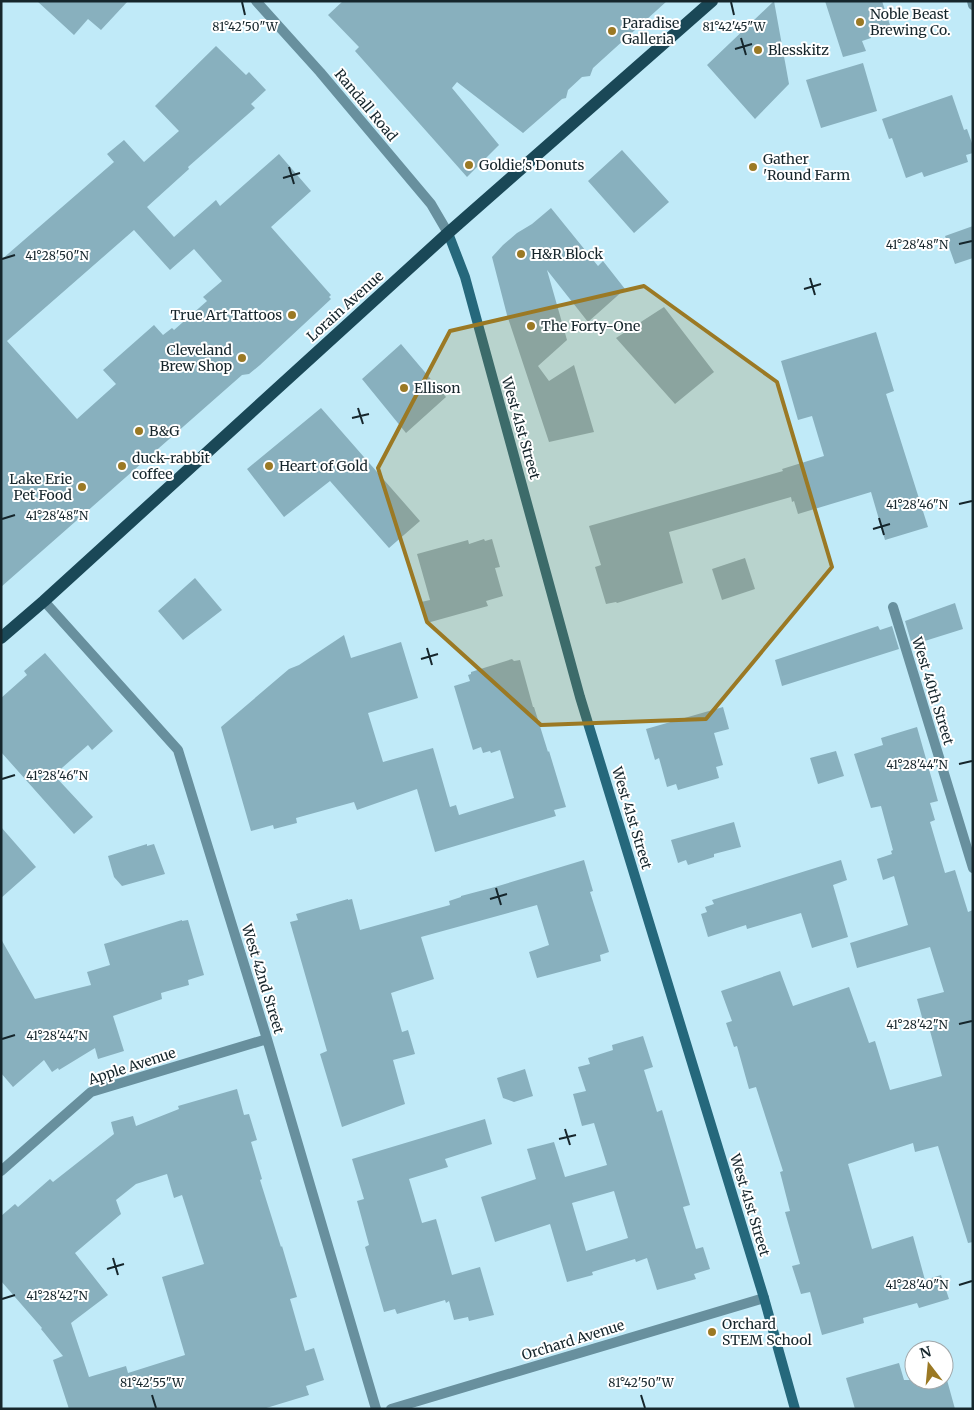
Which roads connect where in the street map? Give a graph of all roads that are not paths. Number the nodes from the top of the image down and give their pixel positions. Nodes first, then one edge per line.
1 (256, 1) edge
2 (712, 1) edge
3 (448, 233) junction
4 (44, 601) junction
5 (893, 607) dead end
6 (1, 638) edge
7 (973, 868) edge
8 (267, 1039) junction
9 (1, 1172) edge
10 (764, 1298) junction
11 (376, 1409) edge
12 (391, 1409) edge
13 (795, 1409) edge

1 - 3 street, Randall Road
2 - 3 main road, Lorain Avenue
3 - 4 main road, Lorain Avenue
3 - 10 street, West 41st Street
4 - 6 main road, Lorain Avenue
4 - 8 street, West 42nd Street
5 - 7 street, West 40th Street
8 - 9 street, Apple Avenue
8 - 11 street, West 42nd Street
10 - 12 street, Orchard Avenue
10 - 13 street, West 41st Street

